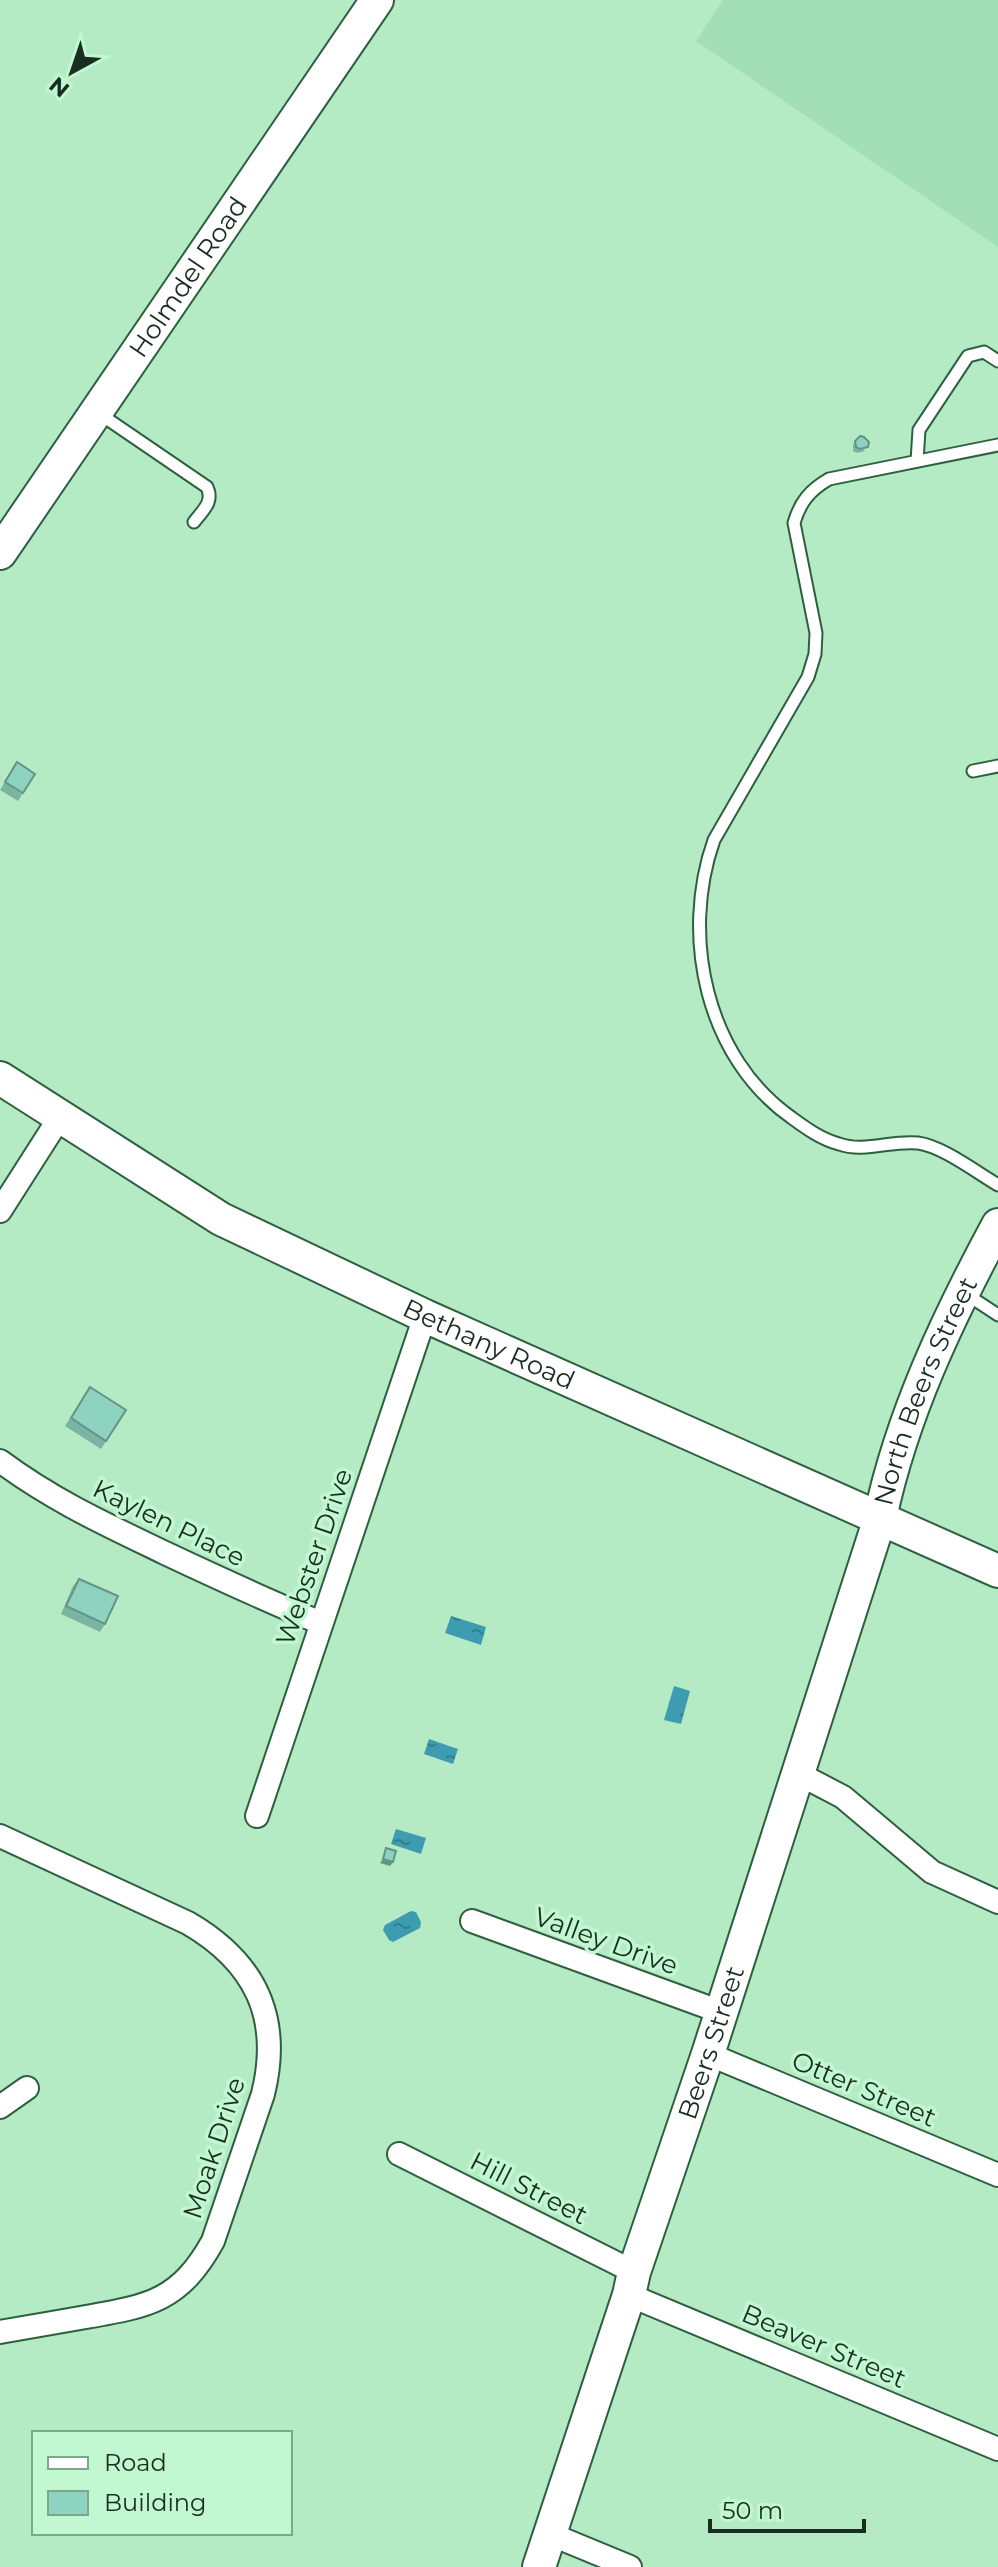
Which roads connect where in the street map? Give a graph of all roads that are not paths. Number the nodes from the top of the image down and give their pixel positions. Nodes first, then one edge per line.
1 (377, 0) edge
2 (998, 361) edge
3 (97, 412) junction
4 (998, 445) edge
5 (917, 461) junction
6 (194, 522) dead end
7 (0, 553) edge
8 (998, 766) edge
9 (973, 771) dead end
10 (0, 1078) edge
11 (60, 1117) junction
12 (998, 1185) edge
13 (0, 1211) edge
14 (998, 1225) edge
15 (963, 1292) junction
16 (998, 1315) edge
17 (425, 1316) junction
18 (0, 1461) edge
19 (880, 1518) junction
20 (998, 1571) edge
21 (321, 1623) junction
22 (799, 1774) junction
23 (257, 1816) dead end
24 (0, 1836) edge
25 (998, 1902) edge
26 (472, 1921) dead end
27 (721, 2012) junction
28 (708, 2054) junction
29 (27, 2088) dead end
30 (0, 2107) edge
31 (399, 2154) dead end
32 (998, 2175) edge
33 (632, 2284) junction
34 (0, 2332) edge
35 (998, 2449) edge
36 (550, 2534) junction
37 (539, 2567) edge
38 (630, 2567) edge

1 - 3 street, Holmdel Road
2 - 5 lane
3 - 6 lane
3 - 7 street, Holmdel Road
4 - 5 lane
5 - 12 lane
8 - 9 lane
10 - 11 street, Bethany Road
11 - 13 street
11 - 17 street, Bethany Road
14 - 15 street, North Beers Street
15 - 16 lane
15 - 19 street, North Beers Street
17 - 19 street, Bethany Road
17 - 21 street, Webster Drive
18 - 21 street, Kaylen Place
19 - 20 street, Bethany Road
19 - 22 street, Beers Street
21 - 23 street, Webster Drive
22 - 25 street
22 - 27 street, Beers Street
24 - 34 street, Moak Drive
26 - 27 street, Valley Drive
27 - 28 street, Beers Street
28 - 32 street, Otter Street
28 - 33 street, Beers Street
29 - 30 street
31 - 33 street, Hill Street
33 - 35 street, Beaver Street
33 - 36 street, Beers Street
36 - 37 street, Beers Street
36 - 38 street

